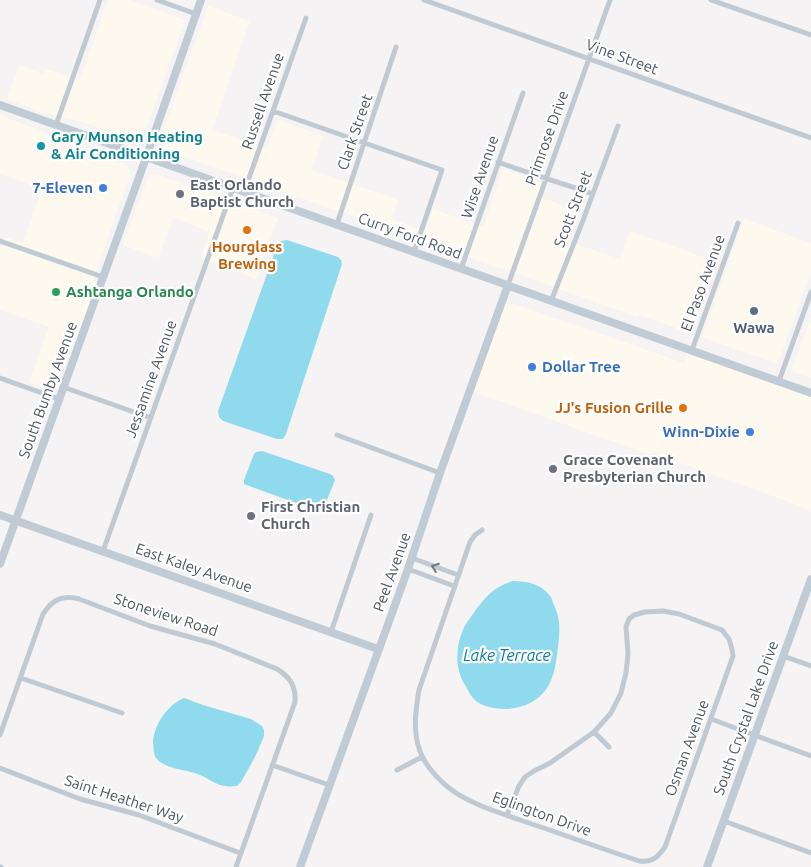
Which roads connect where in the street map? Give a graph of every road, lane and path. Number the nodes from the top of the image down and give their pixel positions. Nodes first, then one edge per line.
1 (100, 0) edge
2 (157, 0) edge
3 (201, 0) edge
4 (424, 0) edge
5 (610, 0) edge
6 (711, 0) edge
7 (196, 14) junction
8 (306, 18) dead end
9 (811, 35) edge
10 (396, 47) dead end
11 (589, 59) junction
12 (523, 93) dead end
13 (0, 105) edge
14 (273, 111) junction
15 (56, 125) junction
16 (618, 126) dead end
17 (811, 138) edge
18 (364, 143) junction
19 (146, 157) junction
20 (498, 162) junction
21 (546, 178) junction
22 (232, 188) junction
23 (244, 192) junction
24 (593, 194) junction
25 (336, 224) junction
26 (738, 224) dead end
27 (0, 241) edge
28 (414, 252) junction
29 (461, 269) junction
30 (103, 278) junction
31 (508, 285) junction
32 (811, 292) edge
33 (551, 301) junction
34 (692, 350) junction
35 (0, 378) edge
36 (779, 381) junction
37 (63, 387) junction
38 (811, 393) edge
39 (59, 399) junction
40 (151, 418) junction
41 (337, 435) dead end
42 (440, 473) junction
43 (0, 514) edge
44 (371, 515) dead end
45 (16, 520) junction
46 (482, 530) dead end
47 (103, 551) junction
48 (412, 558) junction
49 (0, 564) edge
50 (408, 569) junction
51 (458, 575) junction
52 (811, 579) edge
53 (454, 586) junction
54 (331, 632) junction
55 (378, 649) junction
56 (783, 656) junction
57 (811, 666) edge
58 (20, 678) junction
59 (122, 714) dead end
60 (711, 719) junction
61 (594, 732) junction
62 (0, 735) edge
63 (755, 736) junction
64 (608, 747) dead end
65 (811, 756) edge
66 (422, 757) junction
67 (272, 765) junction
68 (0, 768) edge
69 (397, 770) dead end
70 (329, 785) junction
71 (507, 815) junction
72 (724, 821) junction
73 (665, 847) joint
74 (811, 852) edge
75 (240, 853) junction
76 (236, 867) edge
77 (300, 867) edge
78 (707, 867) edge

1 - 15 street
2 - 7 street
3 - 7 street, South Bumby Avenue
4 - 11 street, Vine Street
5 - 11 street, Primrose Drive
6 - 9 street
7 - 19 street, South Bumby Avenue
8 - 14 street, Russell Avenue
10 - 18 street, Clark Street
11 - 17 street, Vine Street
11 - 21 street, Primrose Drive
12 - 20 street, Wise Avenue
13 - 15 street, Curry Ford Road
14 - 18 street
14 - 23 street, Russell Avenue
15 - 19 street, Curry Ford Road
16 - 24 street, Scott Street
18 - 25 street, Clark Street
18 - 28 street
19 - 22 street, Curry Ford Road
19 - 30 street, South Bumby Avenue
20 - 21 street
20 - 29 street, Wise Avenue
21 - 24 street
21 - 31 street, Primrose Drive
22 - 23 street, Curry Ford Road
22 - 40 street, Jessamine Avenue
23 - 25 street, Curry Ford Road
24 - 33 street, Scott Street
25 - 28 street, Curry Ford Road
26 - 34 street, El Paso Avenue
27 - 30 street
28 - 29 street, Curry Ford Road
29 - 31 street, Curry Ford Road
30 - 37 street, South Bumby Avenue
31 - 33 street, Curry Ford Road
31 - 42 street, Peel Avenue
32 - 36 street
33 - 34 street, Curry Ford Road
34 - 36 street, Curry Ford Road
35 - 39 street
36 - 38 street, Curry Ford Road
37 - 39 street, South Bumby Avenue
37 - 40 street
39 - 45 street, South Bumby Avenue
40 - 47 street, Jessamine Avenue
41 - 42 street
42 - 48 street, Peel Avenue
43 - 45 street, East Kaley Avenue
44 - 54 street
45 - 47 street, East Kaley Avenue
45 - 49 street, South Bumby Avenue
46 - 51 street
47 - 54 street, East Kaley Avenue
48 - 50 street, Peel Avenue
51 -> 48 street
50 - 53 street
50 - 55 street, Peel Avenue
51 - 53 street
52 - 56 street, South Crystal Lake Drive
53 - 66 street
54 - 55 street, East Kaley Avenue
55 - 70 street, Peel Avenue
56 - 57 street
56 - 63 street, South Crystal Lake Drive
58 - 59 street
58 - 62 street, Stoneview Road
58 - 67 street, Stoneview Road
60 - 61 street, Osman Avenue
60 - 63 street
60 - 73 street, Osman Avenue
61 - 64 street
61 - 71 street
63 - 65 street
63 - 72 street, South Crystal Lake Drive
66 - 69 street
66 - 71 street, Eglington Drive
67 - 70 street
67 - 75 street, Stoneview Road
68 - 75 street, Saint Heather Way
70 - 77 street, Peel Avenue
71 - 73 street, Eglington Drive
72 - 74 street
72 - 78 street, South Crystal Lake Drive
75 - 76 street, Stoneview Road

